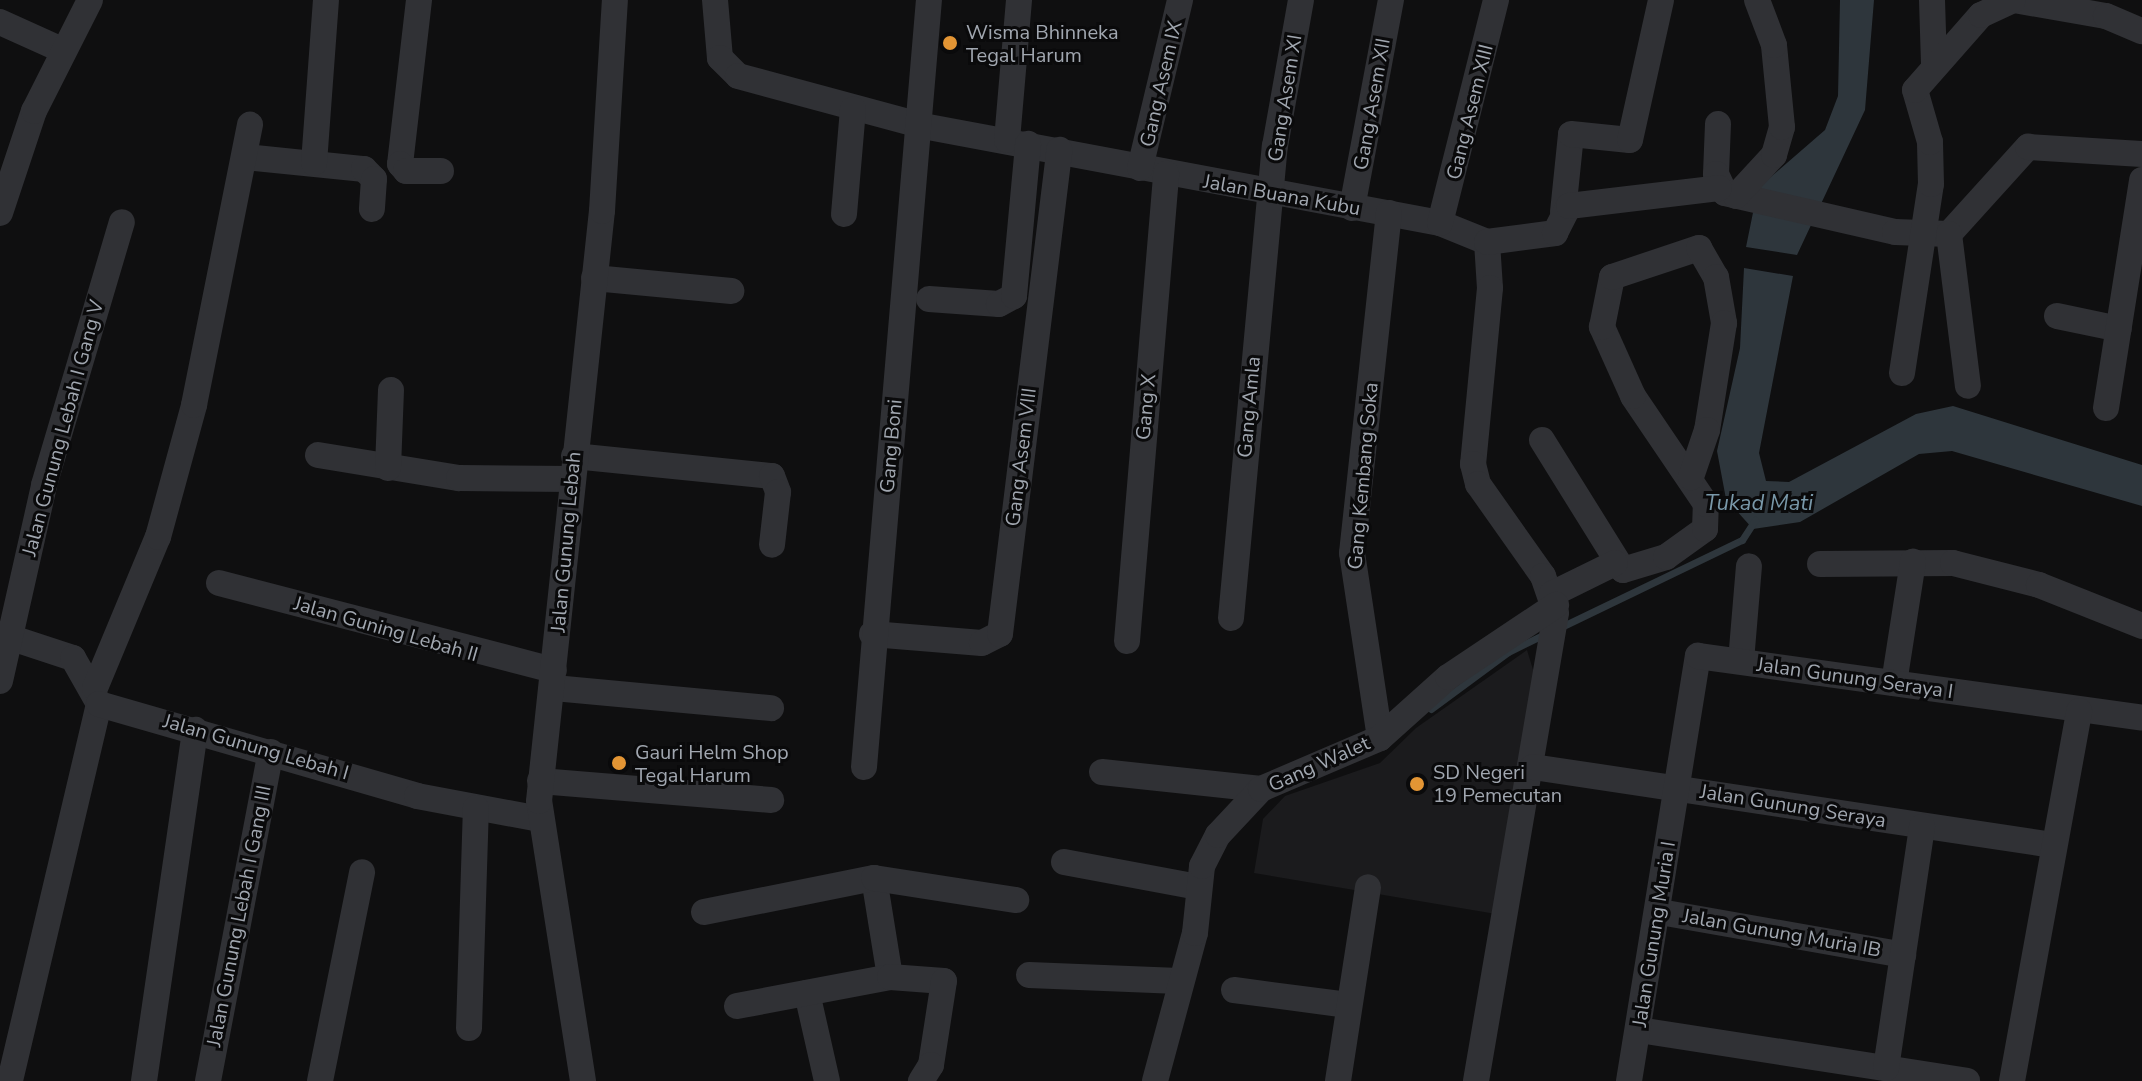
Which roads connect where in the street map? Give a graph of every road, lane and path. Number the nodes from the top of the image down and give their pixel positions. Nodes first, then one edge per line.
1 (90, 0) edge
2 (326, 0) edge
3 (419, 0) edge
4 (615, 0) edge
5 (715, 0) edge
6 (929, 0) edge
7 (1019, 0) edge
8 (1180, 0) edge
9 (1301, 0) edge
10 (1391, 0) edge
11 (1496, 0) edge
12 (1661, 0) edge
13 (1757, 0) edge
14 (1932, 0) edge
15 (2014, 0) edge
16 (2108, 8) edge
17 (0, 22) edge
18 (2142, 31) edge
19 (62, 50) junction
20 (1934, 63) junction
21 (853, 109) junction
22 (1718, 124) dead end
23 (250, 125) dead end
24 (923, 126) junction
25 (1018, 142) junction
26 (1059, 150) junction
27 (2142, 154) edge
28 (245, 157) junction
29 (7, 162) edge
30 (314, 163) junction
31 (1140, 168) junction
32 (441, 171) dead end
33 (1166, 174) junction
34 (2142, 180) edge
35 (1734, 194) junction
36 (1272, 196) junction
37 (1352, 208) junction
38 (372, 209) dead end
39 (1563, 212) junction
40 (0, 213) edge
41 (1389, 213) junction
42 (844, 214) dead end
43 (122, 222) dead end
44 (1440, 223) junction
45 (1937, 234) junction
46 (1487, 242) junction
47 (594, 278) junction
48 (731, 291) dead end
49 (929, 299) dead end
50 (2057, 316) dead end
51 (2119, 329) junction
52 (1902, 373) dead end
53 (1968, 386) dead end
54 (391, 390) dead end
55 (2106, 408) dead end
56 (1542, 440) dead end
57 (318, 455) dead end
58 (574, 467) junction
59 (388, 468) junction
60 (1691, 477) junction
61 (772, 545) dead end
62 (1913, 561) junction
63 (1615, 563) junction
64 (1820, 564) dead end
65 (1749, 566) dead end
66 (219, 583) dead end
67 (1554, 617) junction
68 (1231, 618) dead end
69 (2142, 626) edge
70 (4, 634) edge
71 (872, 634) junction
72 (1127, 641) dead end
73 (1741, 661) junction
74 (554, 679) junction
75 (0, 681) edge
76 (1894, 683) junction
77 (97, 696) junction
78 (771, 708) dead end
79 (2079, 711) junction
80 (2142, 718) edge
81 (195, 730) junction
82 (1380, 738) junction
83 (271, 752) junction
84 (864, 767) dead end
85 (1533, 767) junction
86 (1102, 772) dead end
87 (540, 781) junction
88 (1678, 786) junction
89 (1261, 789) junction
90 (771, 800) dead end
91 (476, 808) junction
92 (540, 819) junction
93 (1922, 827) junction
94 (2053, 845) junction
95 (1064, 862) dead end
96 (362, 872) dead end
97 (874, 878) junction
98 (1197, 887) junction
99 (1368, 887) dead end
100 (1016, 900) dead end
101 (704, 912) dead end
102 (1660, 912) junction
103 (1903, 955) junction
104 (1029, 975) dead end
105 (890, 977) junction
106 (1179, 981) junction
107 (1234, 990) dead end
108 (807, 993) junction
109 (1348, 1005) junction
110 (737, 1006) dead end
111 (469, 1028) dead end
112 (1639, 1030) junction
113 (1886, 1068) junction
114 (10, 1081) edge
115 (144, 1081) edge
116 (208, 1081) edge
117 (320, 1081) edge
118 (583, 1081) edge
119 (827, 1081) edge
120 (921, 1081) edge
121 (1155, 1081) edge
122 (1338, 1081) edge
123 (1476, 1081) edge
124 (1629, 1081) edge
125 (1967, 1081) edge
126 (2012, 1081) edge

1 - 19 street
2 - 30 street
3 - 32 street
4 - 47 street, Jalan Gunung Lebah
5 - 21 street, Jalan Buana Kubu
6 - 24 street, Gang Boni
7 - 25 street
8 - 31 street, Gang Asem IX
9 - 36 street, Gang Asem XI
10 - 37 street, Gang Asem XII
11 - 44 street, Gang Asem XIII
12 - 39 street
13 - 35 street
14 - 20 street
15 - 16 street
15 - 20 street
16 - 18 street
17 - 19 street
19 - 29 street
20 - 45 street
21 - 24 street, Jalan Buana Kubu
21 - 42 street
22 - 35 street
23 - 28 street
24 - 25 street, Jalan Buana Kubu
24 - 71 street, Gang Boni
25 - 26 street, Jalan Buana Kubu
25 - 49 street
26 - 31 street, Jalan Buana Kubu
26 - 71 street, Gang Asem VIII
27 - 45 street
28 - 30 street
28 - 77 street
29 - 40 street
30 - 38 street
31 - 33 street, Jalan Buana Kubu
33 - 36 street, Jalan Buana Kubu
33 - 72 street, Gang X
34 - 51 street
35 - 39 street
35 - 45 street
36 - 37 street, Jalan Buana Kubu
36 - 68 street, Gang Amla
37 - 41 street, Jalan Buana Kubu
39 - 46 street
41 - 44 street, Jalan Buana Kubu
41 - 82 street, Gang Kembang Soka
43 - 70 street, Jalan Gunung Lebah I Gang V
44 - 46 street, Jalan Buana Kubu
45 - 52 street
45 - 53 street
46 - 67 street
47 - 48 street
47 - 58 street, Jalan Gunung Lebah
50 - 51 street
51 - 55 street
54 - 59 street
56 - 63 street
57 - 59 street
58 - 59 street
58 - 61 street
58 - 74 street, Jalan Gunung Lebah
60 - 60 street
60 - 63 street
62 - 64 street
62 - 69 street
62 - 76 street
63 - 67 street, Gang Walet
65 - 73 street
66 - 74 street, Jalan Guning Lebah II
67 - 82 street, Gang Walet
67 - 85 street
70 - 75 street, Jalan Gunung Lebah I Gang V
70 - 77 street
71 - 84 street, Gang Boni
73 - 76 street, Jalan Gunung Seraya I
73 - 88 street, Jalan Gunung Seraya I
74 - 78 street, Jalan Guning Lebah II
74 - 87 street, Jalan Gunung Lebah
76 - 79 street, Jalan Gunung Seraya I
77 - 81 street, Jalan Gunung Lebah I
77 - 114 street
79 - 80 street, Jalan Gunung Seraya I
79 - 94 street
81 - 83 street, Jalan Gunung Lebah I
81 - 115 street
82 - 89 street, Gang Walet
83 - 91 street, Jalan Gunung Lebah I
83 - 116 street, Jalan Gunung Lebah I Gang III
85 - 88 street, Jalan Gunung Seraya
85 - 123 street
86 - 89 street
87 - 90 street
87 - 92 street, Jalan Gunung Lebah
88 - 93 street, Jalan Gunung Seraya
88 - 102 street, Jalan Gunung Muria I
89 - 98 street, Gang Walet
91 - 92 street, Jalan Gunung Lebah I
91 - 111 street
92 - 118 street, Jalan Gunung Lebah
93 - 94 street, Jalan Gunung Seraya
93 - 103 street
94 - 126 street
95 - 98 street
96 - 117 street
97 - 100 street
97 - 101 street
97 - 105 street
98 - 106 street, Gang Walet
99 - 109 street
102 - 103 street, Jalan Gunung Muria IB
102 - 112 street, Jalan Gunung Muria I
103 - 113 street
104 - 106 street
105 - 108 street
105 - 120 street
106 - 121 street, Gang Walet
107 - 109 street
108 - 110 street
108 - 119 street
109 - 122 street
112 - 113 street
112 - 124 street, Jalan Gunung Muria I
113 - 125 street

